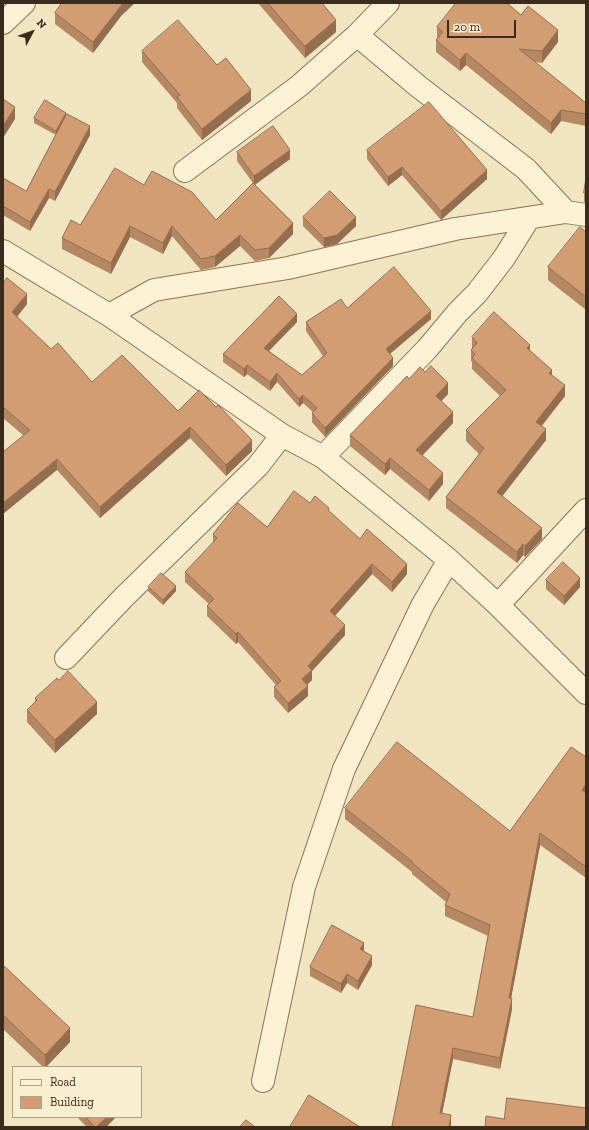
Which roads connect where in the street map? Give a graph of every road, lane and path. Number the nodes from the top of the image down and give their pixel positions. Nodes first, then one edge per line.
1 (24, 3) edge
2 (388, 3) edge
3 (3, 23) edge
4 (357, 35) junction
5 (185, 171) dead end
6 (576, 214) edge
7 (529, 218) junction
8 (3, 251) edge
9 (108, 315) junction
10 (282, 435) junction
11 (323, 458) junction
12 (586, 510) edge
13 (449, 560) junction
14 (498, 605) junction
15 (66, 658) dead end
16 (586, 693) edge
17 (263, 1081) dead end

1 - 3 street
2 - 4 street
4 - 5 street
4 - 6 street
6 - 7 street
7 - 9 street
7 - 11 street
8 - 9 street
9 - 10 street
10 - 11 street
10 - 15 street
11 - 13 street
12 - 14 street
13 - 14 street
13 - 17 street
14 - 16 street

